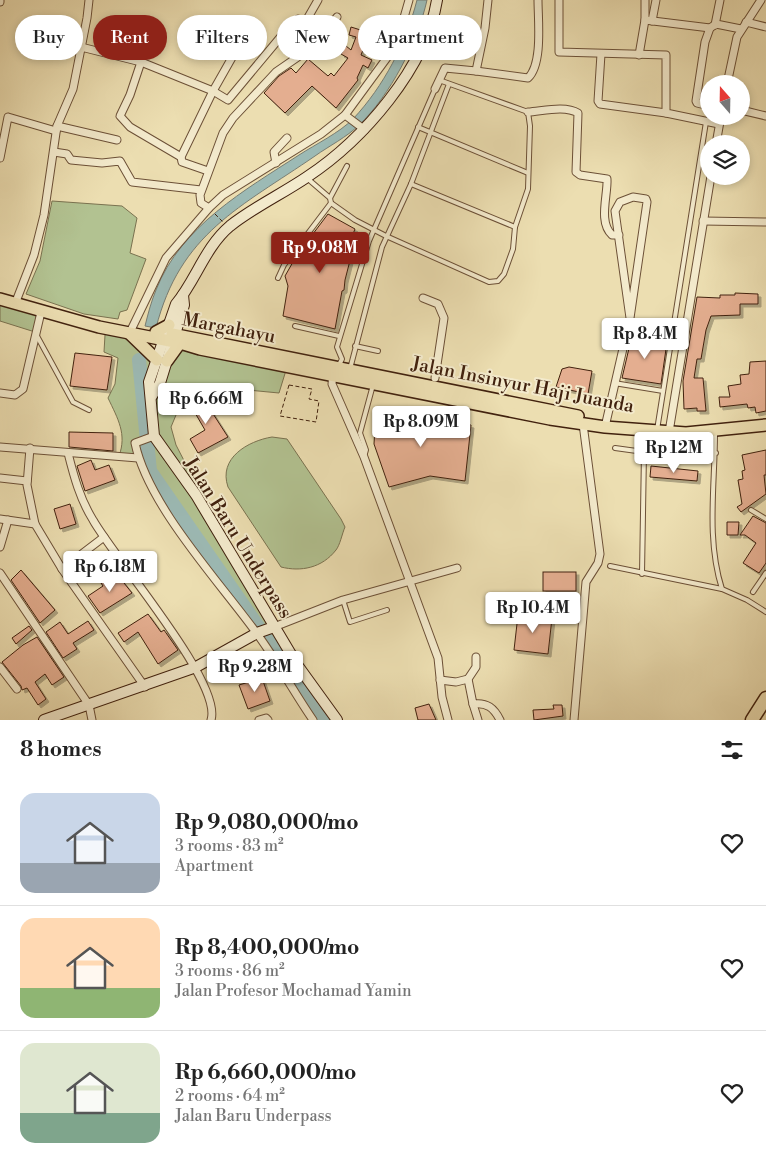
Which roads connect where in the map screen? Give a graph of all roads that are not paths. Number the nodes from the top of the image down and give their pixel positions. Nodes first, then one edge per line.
1 (88, 0) edge
2 (318, 0) edge
3 (410, 0) edge
4 (437, 0) edge
5 (488, 0) edge
6 (538, 0) edge
7 (559, 0) edge
8 (645, 0) edge
9 (656, 0) edge
10 (720, 0) edge
11 (762, 0) edge
12 (649, 20) junction
13 (746, 22) junction
14 (713, 26) junction
15 (766, 27) edge
16 (741, 28) junction
17 (83, 34) edge
18 (83, 48) edge
19 (601, 54) junction
20 (639, 55) junction
21 (78, 60) edge
22 (231, 60) edge
23 (293, 60) edge
24 (141, 62) junction
25 (476, 71) junction
26 (729, 75) edge
27 (439, 80) junction
28 (449, 84) junction
29 (435, 90) joint
30 (213, 91) junction
31 (700, 104) edge
32 (528, 112) junction
33 (750, 112) edge
34 (666, 113) junction
35 (345, 114) junction
36 (766, 116) edge
37 (700, 121) edge
38 (706, 125) edge
39 (418, 127) junction
40 (57, 128) junction
41 (365, 130) junction
42 (432, 132) junction
43 (287, 138) dead end
44 (117, 140) dead end
45 (54, 152) junction
46 (181, 157) junction
47 (0, 158) edge
48 (276, 163) junction
49 (346, 166) dead end
50 (208, 171) junction
51 (528, 173) junction
52 (307, 178) junction
53 (411, 184) junction
54 (709, 185) edge
55 (201, 190) junction
56 (331, 200) junction
57 (209, 208) junction
58 (703, 221) junction
59 (766, 222) edge
60 (515, 227) junction
61 (374, 230) junction
62 (620, 235) junction
63 (386, 236) junction
64 (278, 278) dead end
65 (423, 298) dead end
66 (0, 299) edge
67 (15, 304) junction
68 (41, 312) junction
69 (630, 318) junction
70 (84, 322) junction
71 (295, 326) dead end
72 (130, 330) junction
73 (34, 332) junction
74 (171, 334) junction
75 (339, 336) junction
76 (355, 346) junction
77 (378, 352) dead end
78 (162, 360) junction
79 (340, 369) junction
80 (390, 382) junction
81 (434, 382) junction
82 (614, 383) junction
83 (374, 384) junction
84 (663, 391) junction
85 (0, 393) edge
86 (479, 400) junction
87 (89, 410) dead end
88 (550, 415) junction
89 (583, 424) junction
90 (605, 424) junction
91 (766, 425) edge
92 (657, 428) junction
93 (715, 429) junction
94 (670, 430) junction
95 (154, 436) junction
96 (0, 447) edge
97 (30, 448) junction
98 (615, 448) dead end
99 (644, 452) junction
100 (68, 453) junction
101 (716, 453) junction
102 (364, 457) junction
103 (138, 458) junction
104 (0, 478) edge
105 (28, 481) junction
106 (751, 510) dead end
107 (766, 519) edge
108 (4, 520) edge
109 (35, 524) junction
110 (104, 537) junction
111 (0, 547) edge
112 (610, 566) dead end
113 (457, 568) dead end
114 (62, 569) junction
115 (0, 573) edge
116 (766, 573) edge
117 (642, 574) junction
118 (408, 580) junction
119 (722, 589) junction
120 (753, 592) dead end
121 (343, 600) junction
122 (387, 610) dead end
123 (766, 612) edge
124 (274, 627) junction
125 (257, 633) junction
126 (476, 657) dead end
127 (0, 667) edge
128 (196, 667) junction
129 (468, 679) junction
130 (440, 680) junction
131 (144, 687) junction
132 (17, 689) dead end
133 (766, 698) edge
134 (473, 704) junction
135 (89, 705) junction
136 (44, 720) edge
137 (92, 720) edge
138 (211, 720) edge
139 (259, 720) edge
140 (268, 720) edge
141 (311, 720) edge
142 (337, 720) edge
143 (448, 720) edge
144 (478, 720) edge
145 (500, 720) edge
146 (574, 720) edge
147 (752, 720) edge

1 - 17 street
2 - 30 street
3 - 35 street
4 - 41 street
5 - 25 street
6 - 25 street
7 - 19 street
8 - 12 street
9 - 12 street
10 - 14 street
11 - 13 street
12 - 14 street
12 - 20 street
13 - 15 street
13 - 16 street
14 - 16 street
14 - 31 street
16 - 26 street
18 - 24 street
19 - 20 street
19 - 34 street
20 - 34 street
21 - 40 street
22 - 30 street
23 - 50 street
24 - 30 street
24 - 46 street
25 - 27 street
27 - 28 lane
27 - 29 street
28 - 32 lane
28 - 42 lane
29 - 39 lane
30 - 46 street
32 - 51 lane
32 - 62 street
33 - 36 street
34 - 37 street
35 - 41 street
35 - 48 street
38 - 84 lane
39 - 42 lane
39 - 61 lane
40 - 44 street
40 - 45 street
40 - 47 street
41 - 52 street
42 - 51 lane
42 - 53 lane
43 - 48 street
45 - 55 street
45 - 67 street
46 - 50 street
48 - 57 street
49 - 56 lane
50 - 55 street
51 - 60 lane
52 - 56 lane
52 - 74 street
53 - 60 lane
53 - 63 lane
54 - 58 street
55 - 57 street
56 - 61 lane
56 - 64 lane
57 - 72 street
58 - 59 street
58 - 94 street
60 - 63 lane
61 - 63 lane
61 - 75 lane
62 - 69 street
62 - 69 street
63 - 76 lane
65 - 81 street
66 - 67 main road
67 - 68 main road
68 - 70 main road
68 - 73 street
69 - 82 street
70 - 72 main road
70 - 72 main road
71 - 75 lane
72 - 74 main road
72 - 78 main road
73 - 85 street
73 - 87 lane
74 - 78 main road
74 - 78 street
74 - 79 main road
75 - 79 lane
76 - 77 lane
76 - 79 lane
78 - 95 street
79 - 80 main road, Jalan Insinyur Haji Juanda
79 - 83 main road, Jalan Insinyur Haji Juanda
79 - 102 street
80 - 81 main road, Jalan Insinyur Haji Juanda
80 - 83 main road, Jalan Insinyur Haji Juanda
80 - 86 main road, Jalan Insinyur Haji Juanda
81 - 86 main road, Jalan Insinyur Haji Juanda
82 - 84 lane
82 - 90 street
83 - 102 lane
84 - 92 lane
86 - 88 main road, Jalan Insinyur Haji Juanda
88 - 89 main road, Jalan Insinyur Haji Juanda
88 - 90 main road, Jalan Insinyur Haji Juanda
89 - 90 main road, Jalan Insinyur Haji Juanda
89 - 146 street
90 - 92 main road, Jalan Insinyur Haji Juanda
91 - 93 main road, Jalan Insinyur Haji Juanda
92 - 94 main road, Jalan Insinyur Haji Juanda
93 - 94 main road, Jalan Insinyur Haji Juanda
93 - 101 lane
95 - 103 street
95 - 124 street, Jalan Baru Underpass
96 - 97 street
97 - 100 street
97 - 105 street
98 - 99 lane
99 - 101 lane
99 - 117 lane
100 - 103 street
100 - 110 street
101 - 119 lane
102 - 118 street
103 - 125 street
104 - 105 street
105 - 109 street
106 - 107 lane
108 - 109 street
108 - 111 street
109 - 114 street
110 - 114 street
110 - 128 street
112 - 117 lane
113 - 118 street
114 - 131 street
115 - 135 street
116 - 120 lane
117 - 119 lane
118 - 121 street
118 - 130 street
119 - 123 lane
121 - 122 lane
121 - 124 street
124 - 125 street
124 - 142 street, Jalan Baru Underpass
125 - 128 street
125 - 141 street
126 - 129 street
127 - 132 street
128 - 131 street
128 - 138 street
129 - 130 street
129 - 134 street
130 - 143 street
131 - 135 street
133 - 147 highway
134 - 144 street
134 - 145 street
135 - 136 street
135 - 137 street
139 - 140 street

